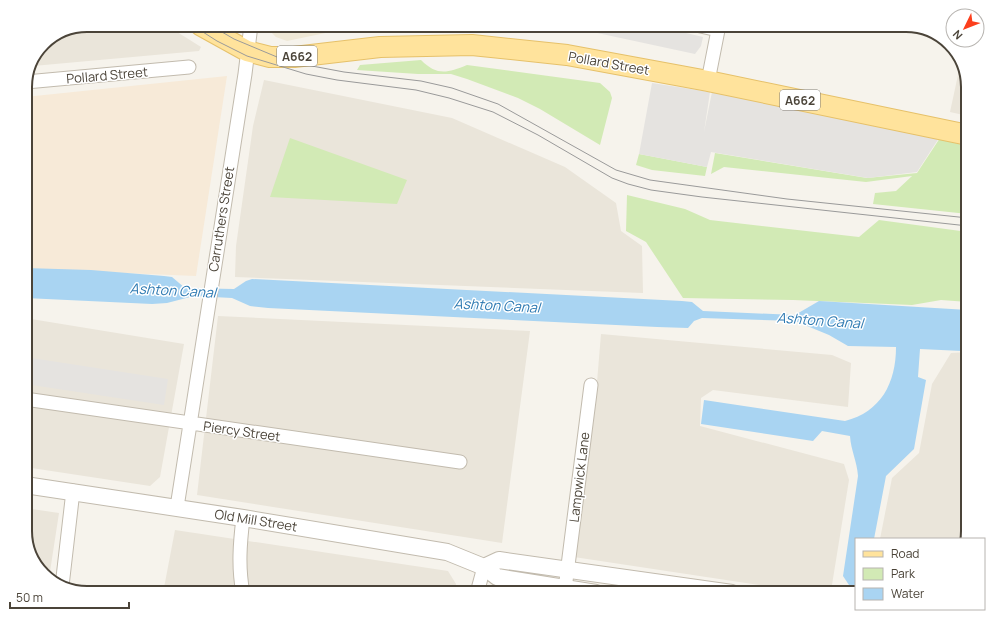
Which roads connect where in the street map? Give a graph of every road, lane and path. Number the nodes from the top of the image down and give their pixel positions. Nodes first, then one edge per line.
1 (213, 32) edge
2 (249, 32) edge
3 (718, 32) edge
4 (247, 51) junction
5 (189, 67) dead end
6 (32, 81) edge
7 (708, 81) junction
8 (961, 134) edge
9 (591, 385) dead end
10 (32, 400) edge
11 (190, 423) junction
12 (460, 462) dead end
13 (32, 485) edge
14 (73, 491) junction
15 (177, 507) junction
16 (243, 518) junction
17 (484, 567) junction
18 (568, 570) junction
19 (63, 580) edge
20 (241, 586) edge
21 (479, 586) edge
22 (548, 586) edge
23 (565, 586) edge
24 (682, 586) edge

1 - 4 main road, A662
2 - 4 street, Carruthers Street
3 - 7 street
4 - 7 main road, Pollard Street / A662
4 - 11 street, Carruthers Street
5 - 6 street, Pollard Street
7 - 8 main road, Pollard Street / A662
9 - 18 street, Lampwick Lane
10 - 11 street, Piercy Street
11 - 12 street, Piercy Street
11 - 15 street, Carruthers Street
13 - 14 street, Old Mill Street
14 - 15 street, Old Mill Street
14 - 19 street
15 - 16 street, Old Mill Street
16 - 17 street, Old Mill Street
16 - 20 street
17 - 18 street
17 - 21 street
17 - 22 street, Old Mill Street
18 - 23 street, Lampwick Lane
18 - 24 street

